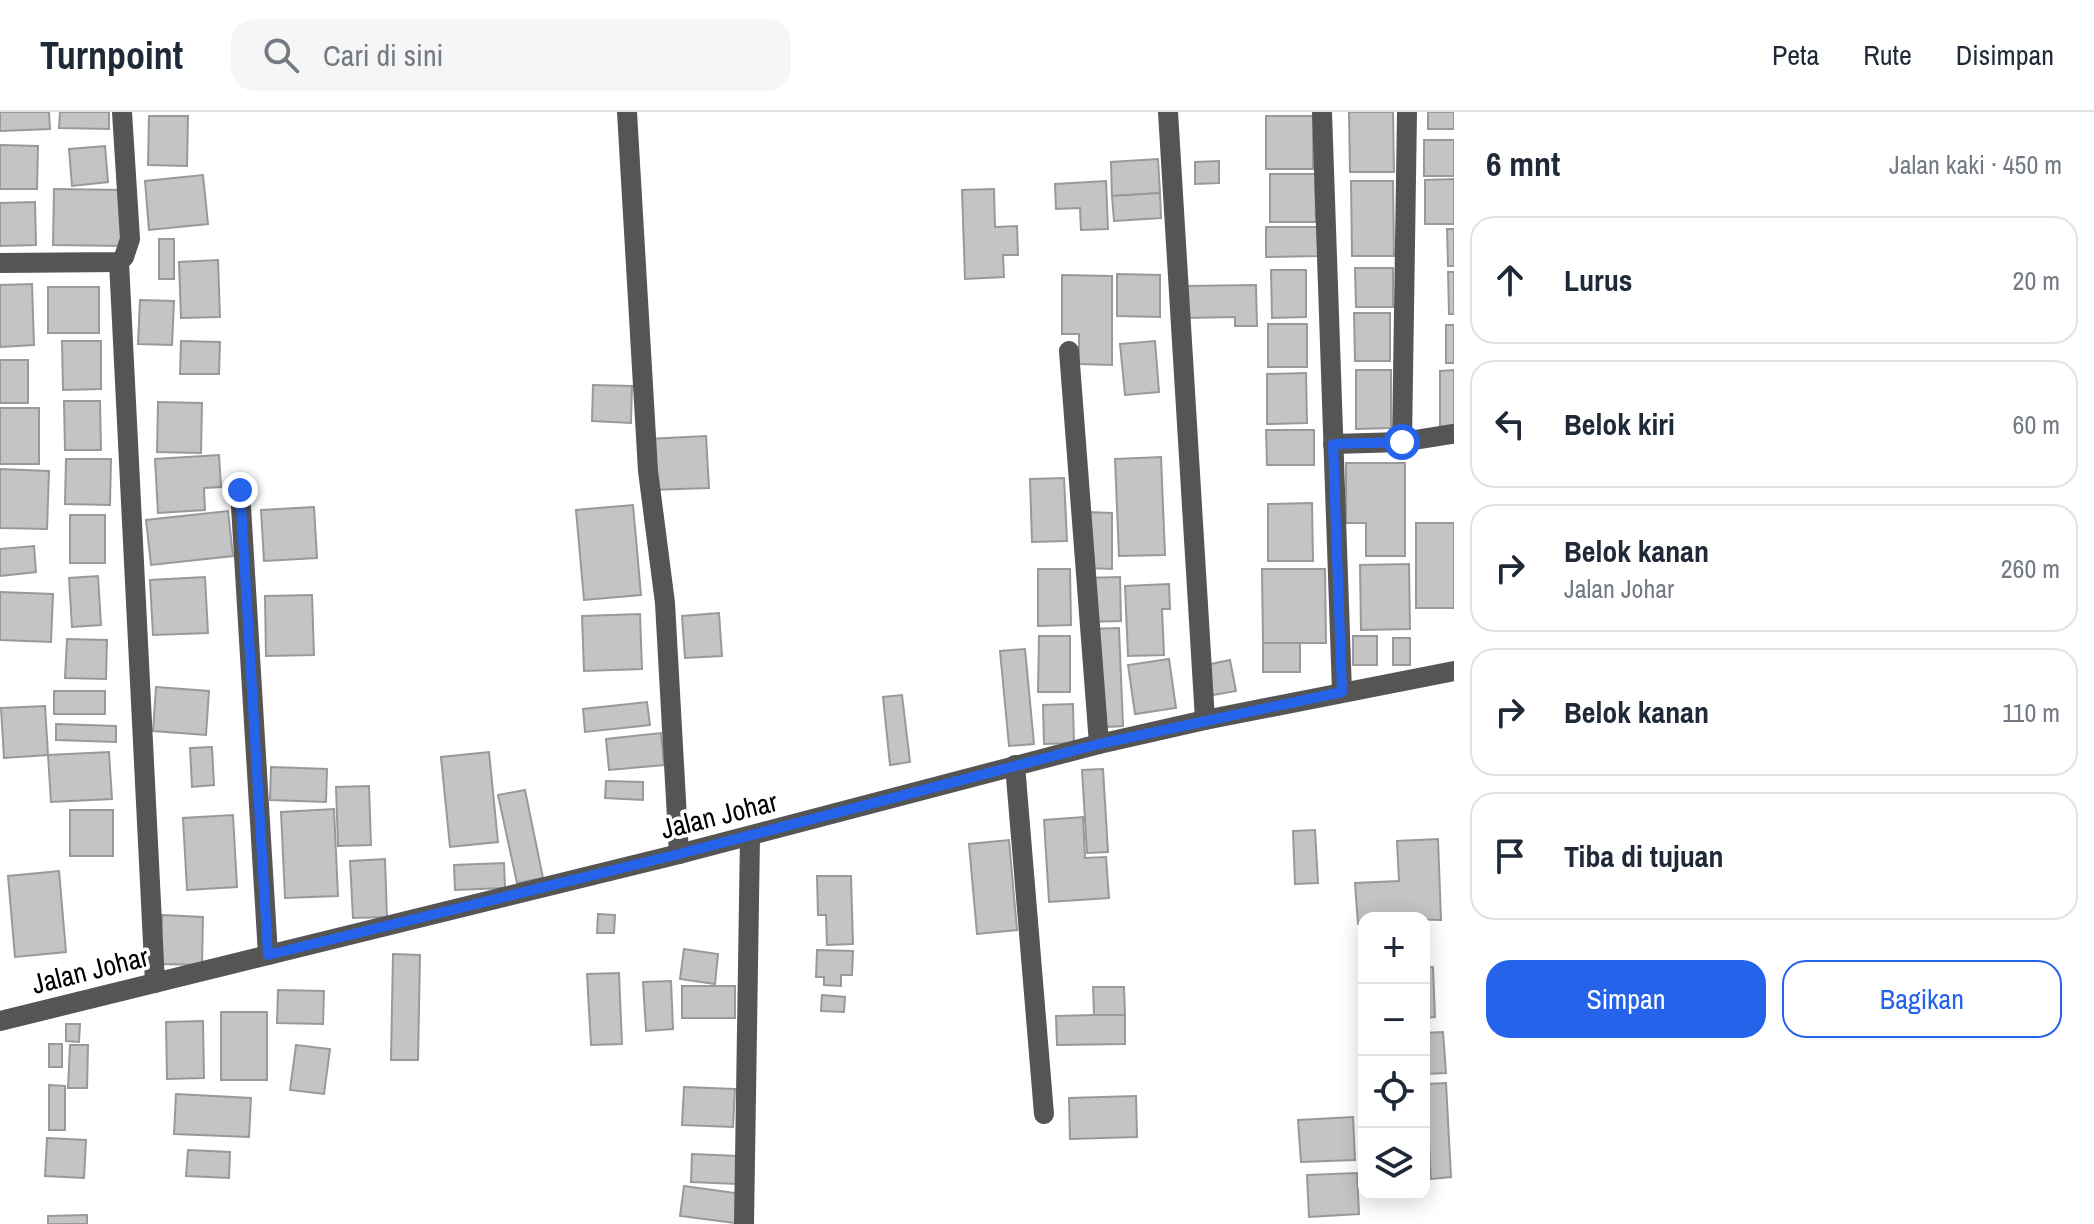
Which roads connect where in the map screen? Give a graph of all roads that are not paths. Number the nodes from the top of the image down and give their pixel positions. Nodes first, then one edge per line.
1 (122, 112) edge
2 (627, 112) edge
3 (1168, 112) edge
4 (1322, 112) edge
5 (1407, 112) edge
6 (119, 262) junction
7 (0, 263) edge
8 (1069, 351) dead end
9 (1452, 434) edge
10 (1402, 442) junction
11 (1333, 444) junction
12 (240, 490) dead end
13 (1454, 671) edge
14 (1342, 692) junction
15 (1205, 720) junction
16 (1099, 744) junction
17 (1015, 765) junction
18 (750, 836) junction
19 (679, 854) junction
20 (268, 955) junction
21 (155, 983) junction
22 (0, 1021) edge
23 (1044, 1114) dead end
24 (744, 1224) edge

1 - 6 street
2 - 19 street
3 - 15 street
4 - 11 street
5 - 10 street
6 - 7 street
6 - 21 street
8 - 16 street
9 - 10 street
10 - 11 street
11 - 14 street
12 - 20 street
13 - 14 street, Jalan Johar
14 - 15 street, Jalan Johar
15 - 16 street, Jalan Johar
16 - 17 street, Jalan Johar
17 - 18 street, Jalan Johar
17 - 23 street
18 - 19 street, Jalan Johar
18 - 24 street
19 - 20 street, Jalan Johar
20 - 21 street, Jalan Johar
21 - 22 street, Jalan Johar

